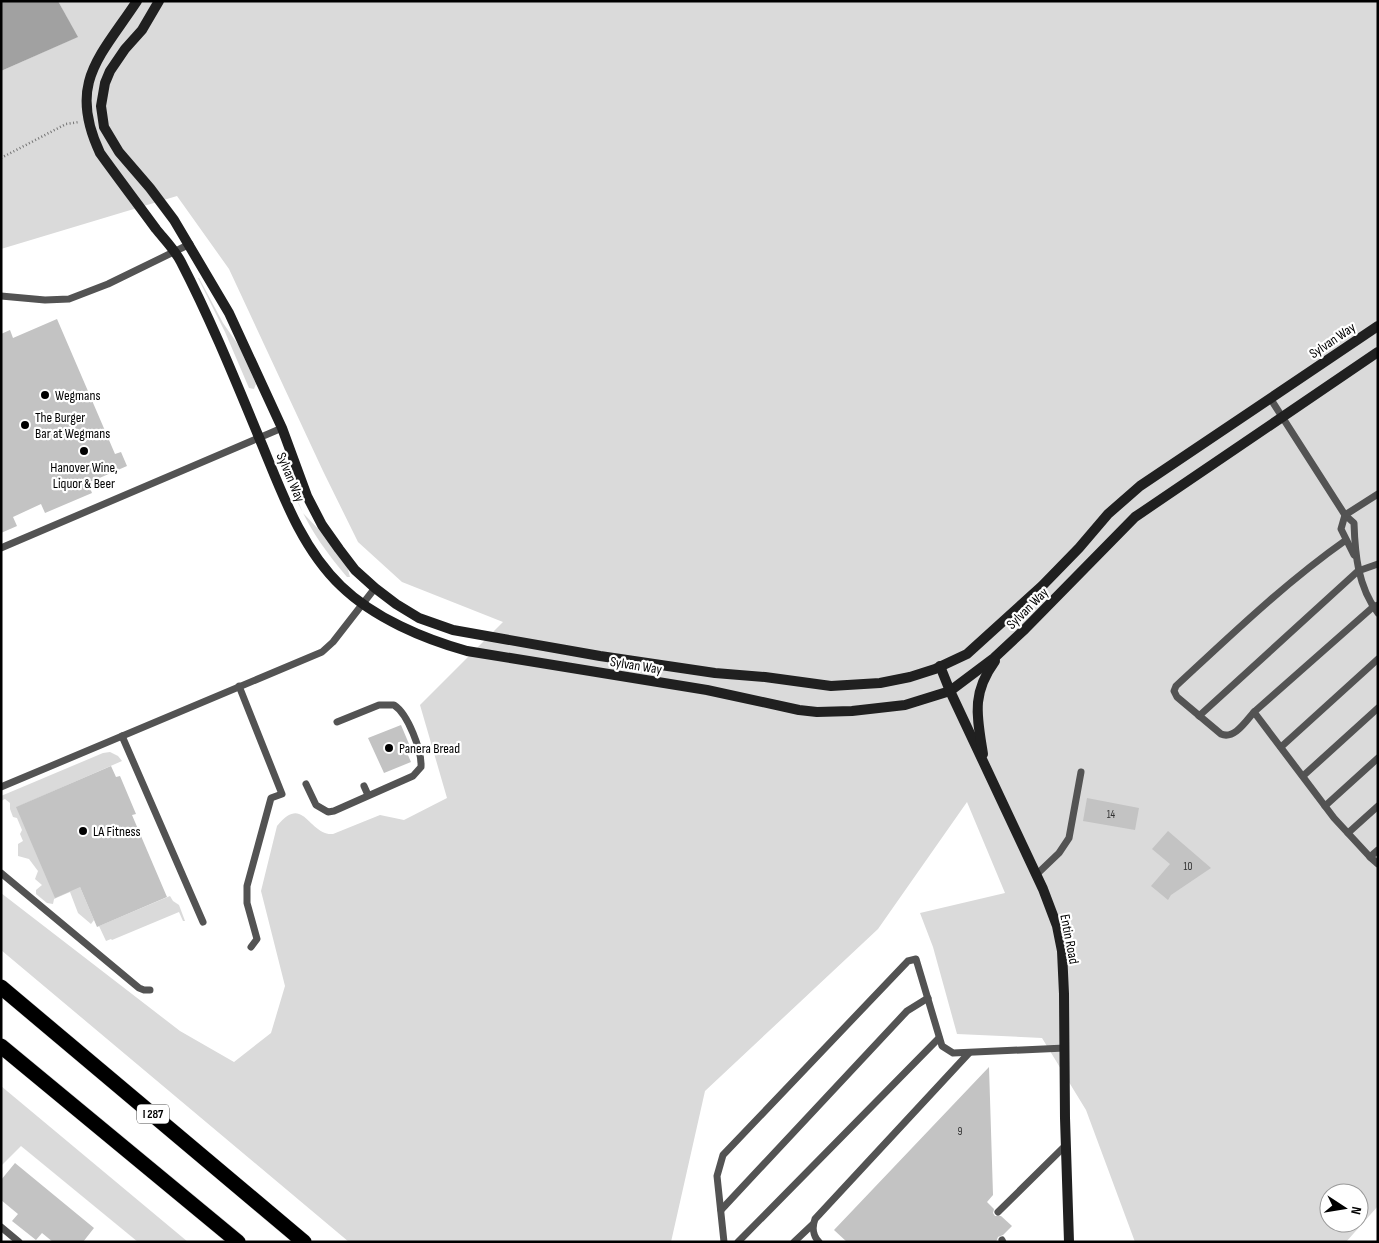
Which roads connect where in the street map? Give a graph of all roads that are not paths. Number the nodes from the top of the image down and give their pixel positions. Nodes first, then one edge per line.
1 (136, 1) edge
2 (159, 1) edge
3 (190, 244) junction
4 (174, 252) junction
5 (1, 296) edge
6 (1378, 326) edge
7 (1378, 352) edge
8 (1270, 398) junction
9 (1281, 417) junction
10 (282, 428) junction
11 (259, 438) junction
12 (1378, 494) edge
13 (1345, 515) junction
14 (1346, 540) junction
15 (1, 548) edge
16 (1356, 558) junction
17 (1378, 564) edge
18 (1358, 571) junction
19 (375, 588) junction
20 (363, 604) junction
21 (1375, 606) edge
22 (1378, 614) edge
23 (1004, 649) junction
24 (584, 653) junction
25 (1378, 659) edge
26 (940, 666) junction
27 (582, 670) junction
28 (239, 686) junction
29 (950, 691) junction
30 (1378, 708) edge
31 (1254, 712) junction
32 (1199, 716) junction
33 (337, 722) dead end
34 (122, 736) junction
35 (1280, 747) junction
36 (1378, 758) edge
37 (985, 765) junction
38 (1081, 772) dead end
39 (1303, 776) junction
40 (306, 784) dead end
41 (364, 786) dead end
42 (1, 787) edge
43 (368, 795) junction
44 (1325, 806) junction
45 (1378, 806) edge
46 (1348, 833) junction
47 (1378, 850) edge
48 (1370, 858) junction
49 (1378, 864) edge
50 (1, 873) edge
51 (1036, 875) junction
52 (203, 922) dead end
53 (251, 947) dead end
54 (1, 987) edge
55 (150, 990) dead end
56 (928, 998) junction
57 (939, 1038) junction
58 (1, 1046) edge
59 (1065, 1048) junction
60 (969, 1053) junction
61 (1066, 1145) junction
62 (721, 1210) junction
63 (998, 1212) dead end
64 (812, 1225) junction
65 (1, 1227) edge
66 (18, 1242) edge
67 (238, 1242) edge
68 (304, 1242) edge
69 (724, 1242) edge
70 (738, 1242) edge
71 (794, 1242) edge
72 (819, 1242) edge
73 (1069, 1242) edge

1 - 4 street, Sylvan Way
2 - 3 street, Sylvan Way
3 - 4 lane
3 - 10 street, Sylvan Way
4 - 5 lane
4 - 11 street, Sylvan Way
6 - 8 street, Sylvan Way
7 - 9 street, Sylvan Way
8 - 9 lane
8 - 26 street, Sylvan Way
9 - 13 lane
9 - 23 street, Sylvan Way
10 - 11 lane
10 - 19 street, Sylvan Way
11 - 15 lane
11 - 20 street, Sylvan Way
12 - 13 lane
13 - 14 lane
13 - 16 lane
14 - 16 lane
14 - 32 lane
16 - 18 lane
17 - 18 lane
18 - 21 lane
18 - 32 lane
19 - 20 lane
19 - 24 street, Sylvan Way
20 - 27 street, Sylvan Way
20 - 28 lane
21 - 22 lane
21 - 31 lane
23 - 29 street, Sylvan Way
23 - 37 street
24 - 26 street, Sylvan Way
24 - 27 street
25 - 35 lane
26 - 29 street, Entin Road
27 - 29 street, Sylvan Way
28 - 34 lane
28 - 53 lane
29 - 37 street, Entin Road
30 - 39 lane
31 - 32 lane
31 - 35 lane
33 - 43 lane
34 - 42 lane
34 - 52 lane
35 - 39 lane
36 - 44 lane
37 - 51 street, Entin Road
38 - 51 lane
39 - 44 lane
40 - 43 lane
41 - 43 lane
44 - 46 lane
45 - 46 lane
46 - 48 lane
47 - 48 lane
48 - 49 lane
50 - 55 lane
51 - 59 street, Entin Road
54 - 68 highway, I 287
56 - 57 lane
56 - 62 lane
56 - 62 lane
57 - 60 lane
57 - 70 lane
58 - 67 highway
59 - 60 lane
59 - 61 street, Entin Road
60 - 64 lane
61 - 63 lane
61 - 73 street, Entin Road
62 - 69 lane
64 - 71 lane
64 - 72 lane
65 - 66 lane

